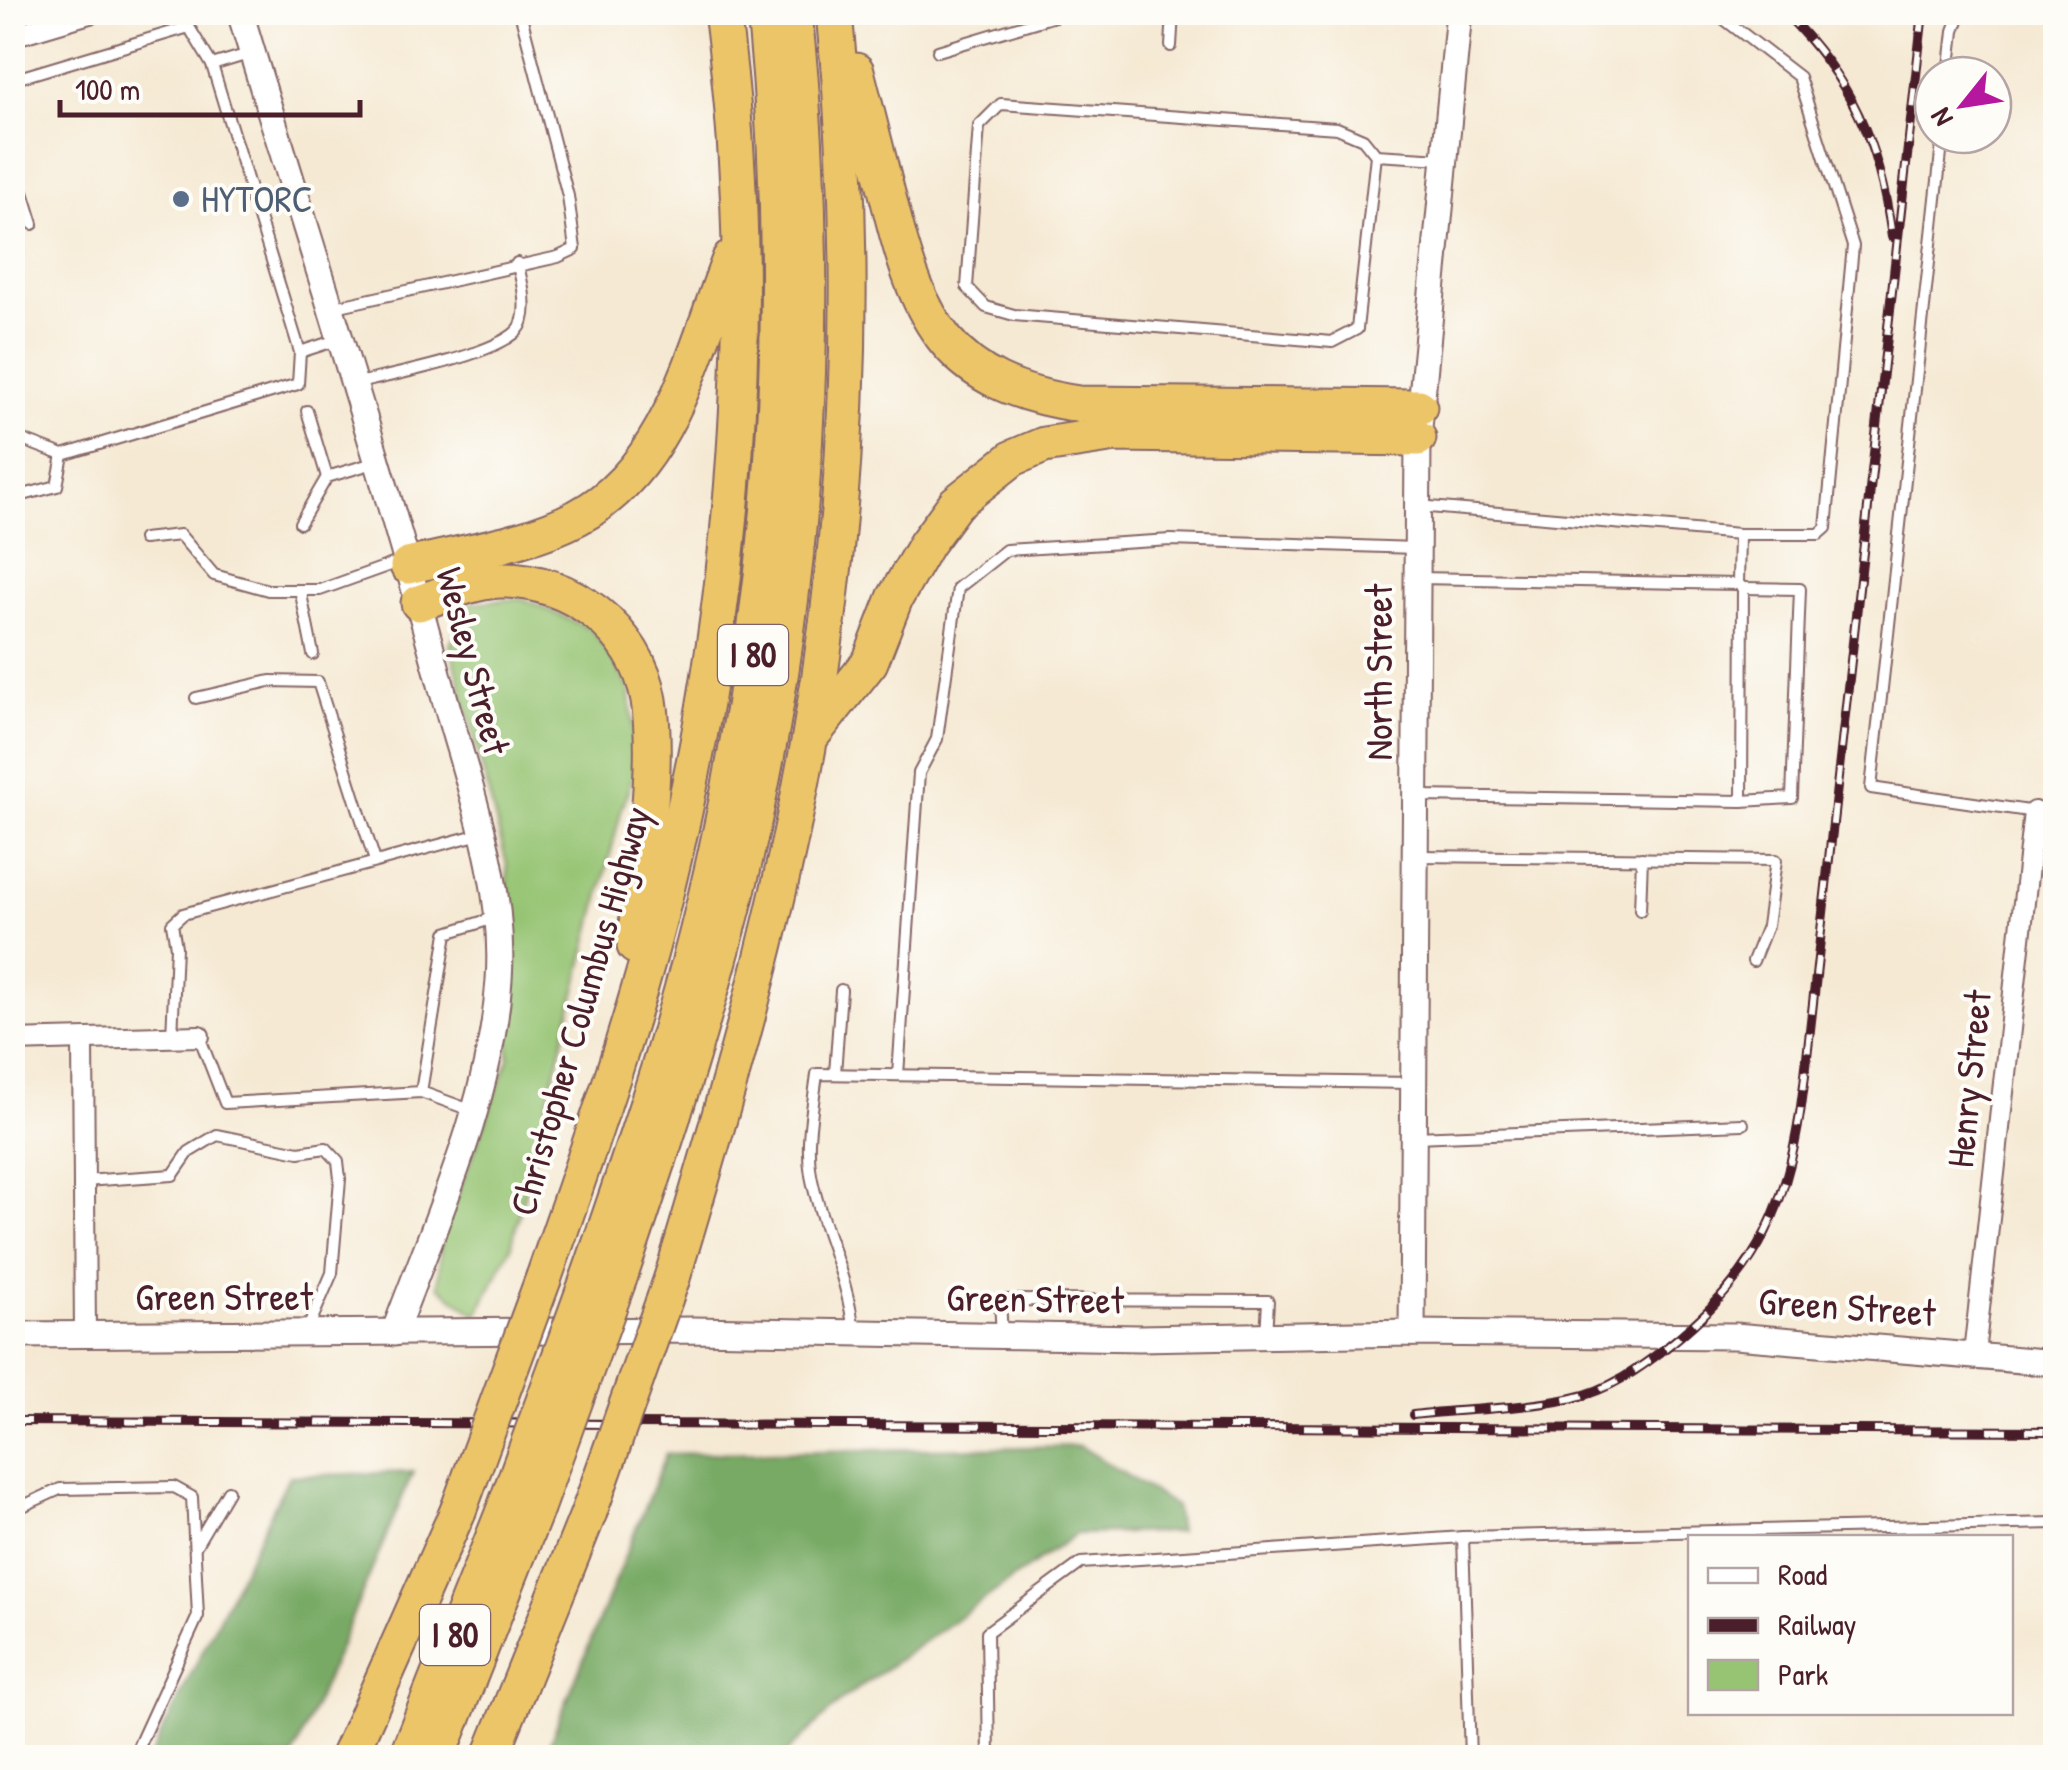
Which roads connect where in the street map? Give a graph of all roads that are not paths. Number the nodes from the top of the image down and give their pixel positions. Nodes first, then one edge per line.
1 (93, 12) edge
2 (240, 12) edge
3 (520, 12) edge
4 (722, 12) edge
5 (764, 12) edge
6 (794, 12) edge
7 (838, 12) edge
8 (1068, 12) edge
9 (1173, 12) edge
10 (1460, 12) edge
11 (1716, 12) edge
12 (1961, 12) edge
13 (12, 36) edge
14 (1171, 46) dead end
15 (938, 51) dead end
16 (252, 53) junction
17 (1951, 55) edge
18 (212, 65) junction
19 (12, 80) edge
20 (1376, 154) junction
21 (1940, 155) edge
22 (12, 157) edge
23 (1444, 159) junction
24 (293, 188) junction
25 (252, 202) junction
26 (33, 224) dead end
27 (738, 238) junction
28 (518, 264) junction
29 (330, 308) junction
30 (340, 340) junction
31 (300, 352) junction
32 (354, 384) junction
33 (307, 411) dead end
34 (1418, 422) junction
35 (12, 436) edge
36 (63, 455) junction
37 (378, 462) junction
38 (327, 478) junction
39 (12, 498) edge
40 (1417, 506) junction
41 (300, 523) dead end
42 (1739, 534) junction
43 (142, 539) dead end
44 (1417, 548) junction
45 (408, 562) junction
46 (1416, 578) junction
47 (1741, 586) junction
48 (301, 594) junction
49 (419, 603) junction
50 (313, 654) dead end
51 (196, 698) dead end
52 (810, 736) junction
53 (1415, 796) junction
54 (1742, 800) junction
55 (2034, 812) junction
56 (2056, 815) edge
57 (481, 833) junction
58 (1415, 856) junction
59 (1642, 858) junction
60 (375, 862) junction
61 (1640, 910) dead end
62 (498, 917) junction
63 (1753, 961) dead end
64 (841, 990) dead end
65 (628, 1027) junction
66 (199, 1036) joint
67 (172, 1037) junction
68 (83, 1040) junction
69 (12, 1041) edge
70 (835, 1074) junction
71 (898, 1075) junction
72 (1414, 1082) junction
73 (421, 1092) junction
74 (474, 1111) junction
75 (1743, 1124) dead end
76 (1414, 1137) junction
77 (84, 1182) junction
78 (604, 1278) junction
79 (394, 1333) junction
80 (305, 1334) junction
81 (1412, 1334) junction
82 (12, 1335) edge
83 (85, 1335) junction
84 (854, 1335) junction
85 (1002, 1336) junction
86 (1266, 1336) junction
87 (1974, 1354) junction
88 (2056, 1363) edge
89 (228, 1491) dead end
90 (12, 1511) edge
91 (519, 1511) junction
92 (2056, 1523) edge
93 (1463, 1537) junction
94 (195, 1548) junction
95 (133, 1758) edge
96 (348, 1758) edge
97 (406, 1758) edge
98 (437, 1758) edge
99 (490, 1758) edge
100 (989, 1758) edge
101 (1470, 1758) edge

1 - 13 street
2 - 16 street, Wesley Street
3 - 28 lane
4 - 27 highway, Christopher Columbus Highway / I 80
5 - 78 highway, I 80
6 - 78 highway, I 80
7 - 34 highway
7 - 52 highway, I 80
8 - 15 lane
9 - 14 lane
10 - 23 street, North Street
11 - 42 lane
12 - 17 lane
16 - 18 lane
16 - 24 street, Wesley Street
18 - 19 lane
18 - 25 lane
20 - 20 lane
20 - 23 lane
21 - 55 lane
22 - 26 lane
23 - 34 street, North Street
24 - 25 lane
24 - 29 street, Wesley Street
25 - 31 lane
27 - 45 highway
27 - 65 highway, Christopher Columbus Highway / I 80
28 - 29 lane
28 - 32 lane
29 - 30 street, Wesley Street
30 - 31 lane
30 - 32 street, Wesley Street
31 - 36 lane
32 - 37 street, Wesley Street
33 - 38 lane
34 - 40 street, North Street
34 - 52 highway
35 - 36 lane
36 - 39 lane
37 - 38 lane
37 - 45 street, Wesley Street
38 - 41 lane
40 - 42 lane
40 - 44 street, North Street
42 - 47 lane
43 - 48 lane
44 - 46 street, North Street
44 - 71 lane
45 - 48 lane
45 - 49 street, Wesley Street
46 - 47 lane
46 - 53 street, North Street
47 - 54 lane
47 - 54 lane
48 - 50 lane
49 - 57 street, Wesley Street
49 - 65 highway
51 - 60 lane
52 - 99 highway, I 80, bridge
53 - 54 lane
53 - 58 street, North Street
55 - 56 lane
55 - 87 street, Henry Street
57 - 60 lane
57 - 62 street, Wesley Street
58 - 59 lane
58 - 72 street, North Street
59 - 61 lane
59 - 63 lane
60 - 67 lane
62 - 73 lane
62 - 74 street, Wesley Street
64 - 70 lane
65 - 96 highway, Christopher Columbus Highway / I 80, bridge
66 - 67 street
66 - 73 lane
67 - 68 street
68 - 69 street
68 - 77 street
70 - 71 lane
70 - 84 lane
71 - 72 lane
72 - 76 street, North Street
73 - 74 lane
74 - 79 street, Wesley Street
75 - 76 lane
76 - 81 street, North Street
77 - 80 lane
77 - 83 street
78 - 91 highway, I 80, bridge
79 - 80 street, Green Street
79 - 84 street, Green Street
80 - 83 street, Green Street
81 - 86 street, Green Street
81 - 87 street, Green Street
82 - 83 street, Green Street
84 - 85 street, Green Street
85 - 86 street, Green Street
85 - 86 lane
87 - 88 street, Green Street
89 - 94 lane
90 - 94 lane
91 - 97 highway, I 80
91 - 98 highway, I 80
92 - 93 lane
93 - 100 lane
93 - 101 lane
94 - 95 lane

